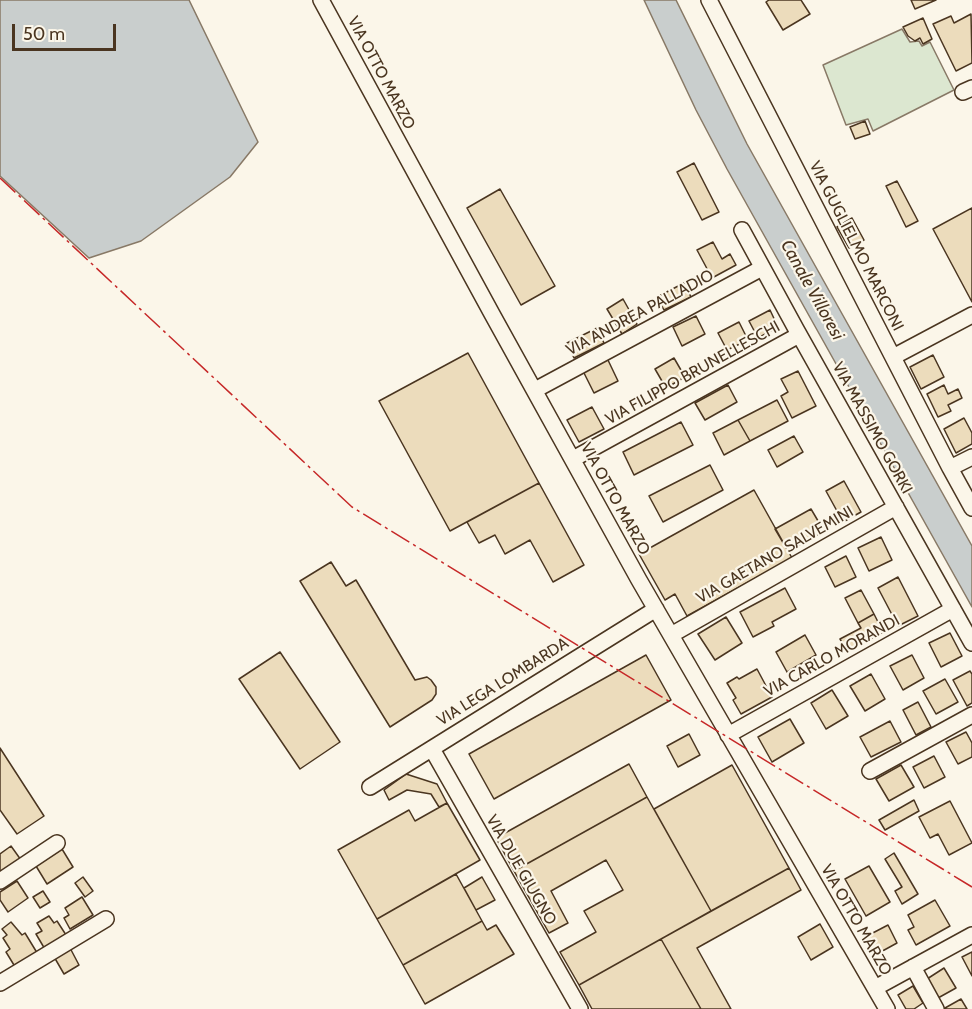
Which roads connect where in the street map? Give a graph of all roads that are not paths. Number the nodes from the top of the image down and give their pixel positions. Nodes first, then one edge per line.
1 (321, 0) edge
2 (709, 0) edge
3 (742, 230) dead end
4 (762, 268) junction
5 (972, 315) edge
6 (799, 335) junction
7 (893, 357) junction
8 (535, 390) junction
9 (972, 457) edge
10 (573, 459) junction
11 (950, 468) junction
12 (896, 507) junction
13 (972, 508) edge
14 (656, 609) junction
15 (953, 609) junction
16 (671, 634) junction
17 (972, 643) edge
18 (972, 715) edge
19 (728, 735) junction
20 (432, 749) junction
21 (870, 771) dead end
22 (370, 787) dead end
23 (57, 843) dead end
24 (0, 881) edge
25 (106, 919) dead end
26 (972, 935) edge
27 (913, 967) junction
28 (0, 984) edge
29 (875, 988) junction
30 (580, 1009) edge
31 (887, 1009) edge
32 (936, 1009) edge

1 - 8 street, VIA OTTO MARZO
2 - 7 street, VIA GUGLIELMO MARCONI
3 - 4 street, VIA MASSIMO GORKI
4 - 6 street, VIA MASSIMO GORKI
4 - 8 street, VIA ANDREA PALLADIO
5 - 7 street
6 - 10 street, VIA FILIPPO BRUNELLESCHI
6 - 12 street, VIA MASSIMO GORKI
7 - 11 street, VIA GUGLIELMO MARCONI
8 - 10 street, VIA OTTO MARZO
9 - 11 street
10 - 14 street, VIA OTTO MARZO
11 - 13 street, VIA GUGLIELMO MARCONI
12 - 15 street, VIA MASSIMO GORKI
12 - 16 street, VIA GAETANO SALVEMINI
14 - 16 street, VIA OTTO MARZO
14 - 20 street, VIA LEGA LOMBARDA
15 - 17 street, VIA MASSIMO GORKI
15 - 19 street, VIA CARLO MORANDI
16 - 19 street, VIA OTTO MARZO
18 - 21 street
19 - 29 street, VIA OTTO MARZO
20 - 22 street, VIA LEGA LOMBARDA
20 - 30 street, VIA DUE GIUGNO
23 - 24 street
25 - 28 street
26 - 27 street
27 - 29 street
27 - 32 street
29 - 31 street, VIA OTTO MARZO

